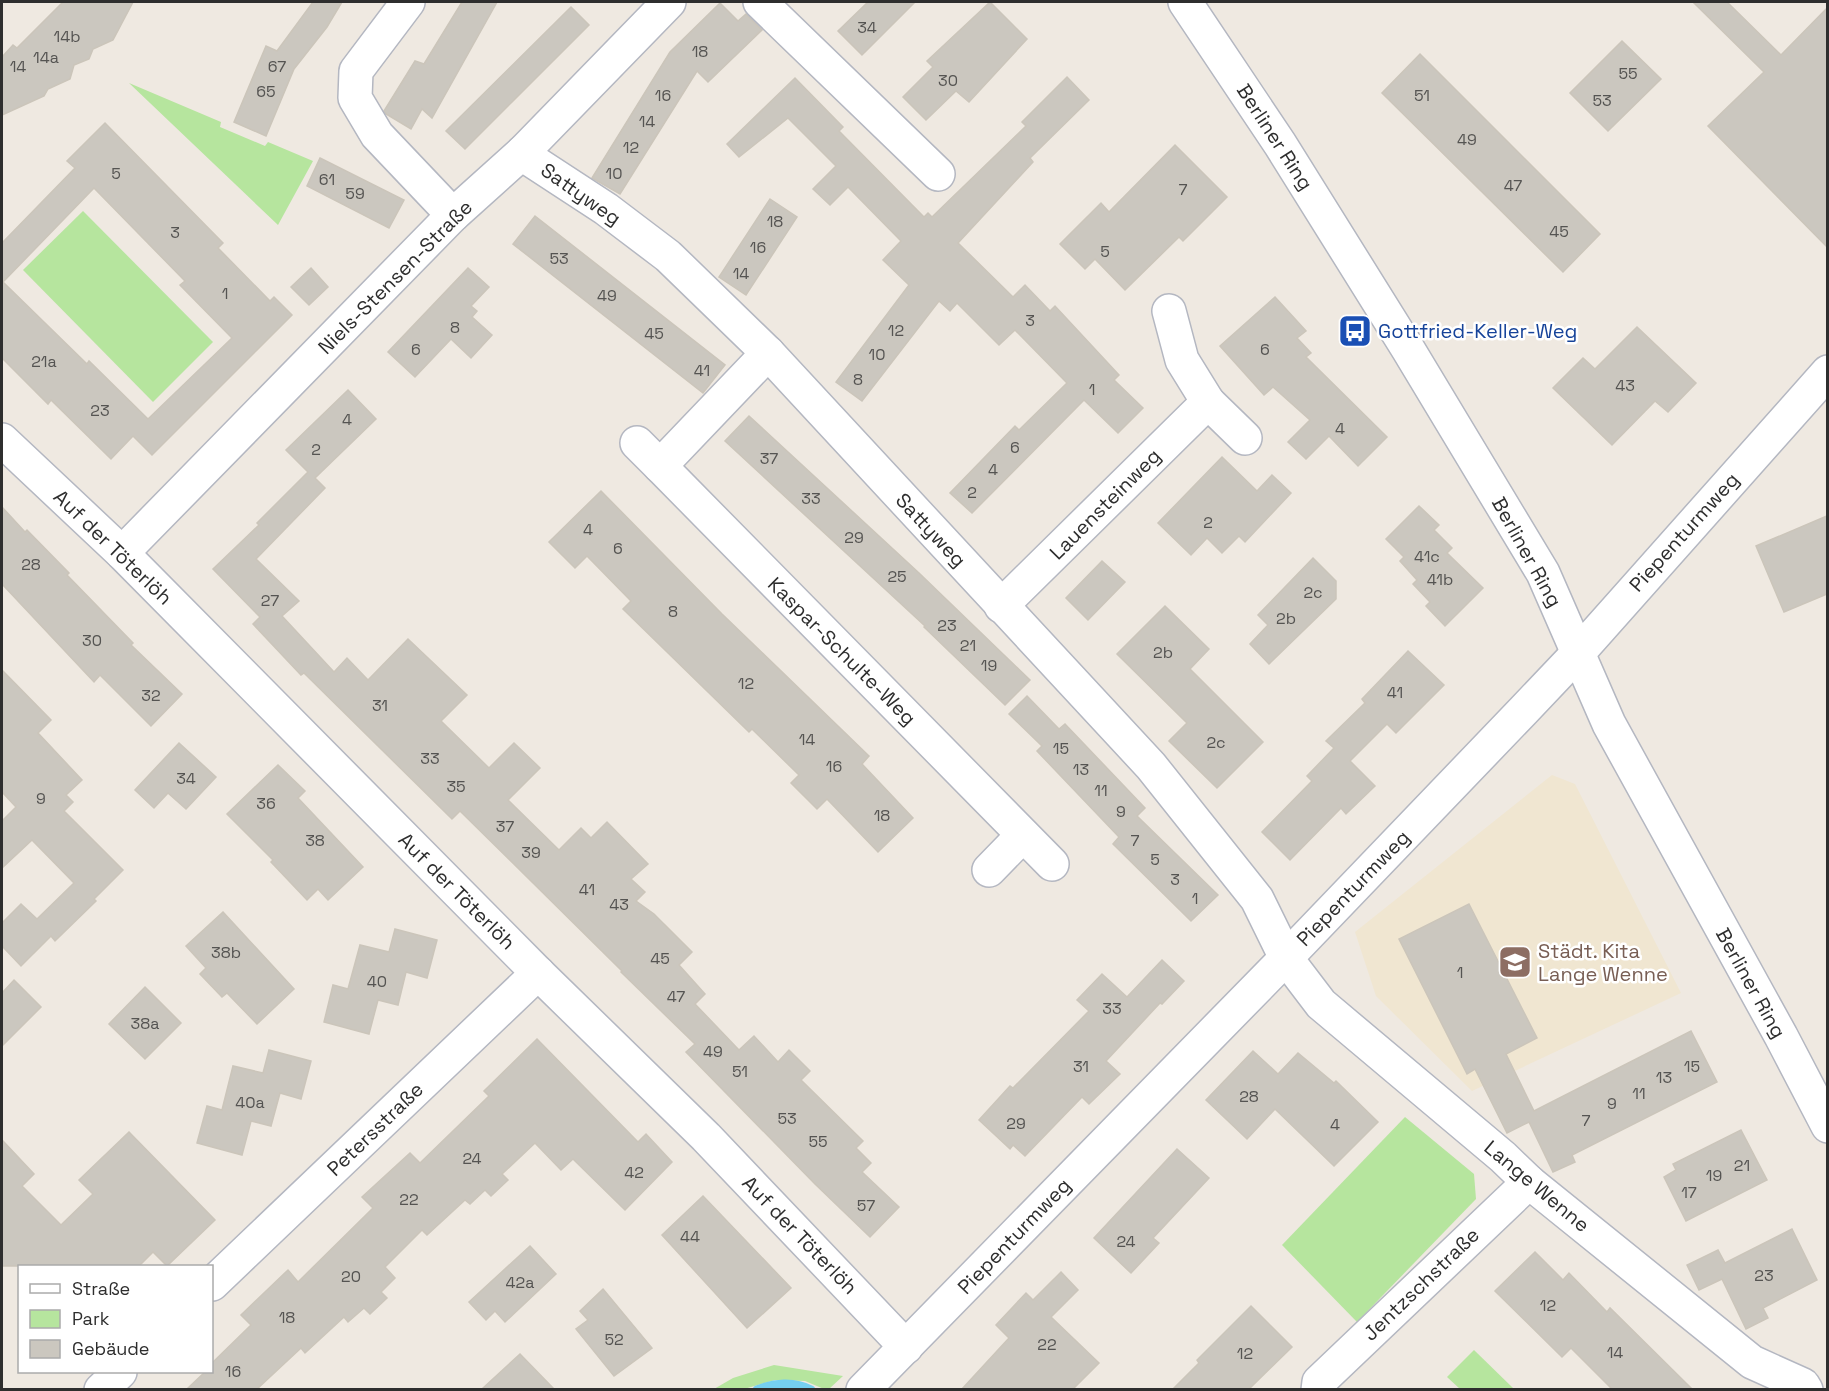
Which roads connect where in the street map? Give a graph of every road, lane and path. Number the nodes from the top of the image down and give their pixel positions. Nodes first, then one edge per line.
1 (408, 2) edge
2 (669, 2) edge
3 (760, 2) edge
4 (1185, 2) edge
5 (523, 152) junction
6 (938, 174) dead end
7 (453, 215) junction
8 (1169, 311) dead end
9 (768, 353) junction
10 (1827, 372) edge
11 (1208, 402) junction
12 (1245, 438) dead end
13 (2, 440) edge
14 (637, 443) dead end
15 (660, 466) junction
16 (122, 553) junction
17 (1002, 606) junction
18 (1579, 652) junction
19 (1023, 836) junction
20 (1052, 864) dead end
21 (988, 870) dead end
22 (1286, 958) junction
23 (538, 973) junction
24 (1827, 1126) edge
25 (1529, 1182) junction
26 (213, 1283) edge
27 (906, 1347) junction
28 (118, 1373) edge
29 (870, 1383) edge
30 (101, 1389) edge
31 (1318, 1389) edge
32 (1806, 1389) edge

1 - 7 street
2 - 5 street, Niels-Stensen-Straße
3 - 6 street
4 - 18 street, Berliner Ring
5 - 7 street, Niels-Stensen-Straße
5 - 9 street, Sattyweg
7 - 16 street, Niels-Stensen-Straße
8 - 11 street
9 - 15 street
9 - 17 street, Sattyweg
10 - 18 street, Piepenturmweg
11 - 12 street
11 - 17 street, Lauensteinweg
13 - 16 street, Auf der Töterlöh
14 - 15 street, Kaspar-Schulte-Weg
15 - 19 street, Kaspar-Schulte-Weg
16 - 23 street, Auf der Töterlöh
17 - 22 street, Sattyweg
18 - 22 street, Piepenturmweg
18 - 24 street, Berliner Ring
19 - 20 street, Kaspar-Schulte-Weg
19 - 21 street
22 - 25 street, Lange Wenne
22 - 27 street, Piepenturmweg
23 - 26 street, Petersstraße
23 - 27 street, Auf der Töterlöh
25 - 31 street, Jentzschstraße
25 - 32 street, Lange Wenne
27 - 29 street, Piepenturmweg
28 - 30 street

